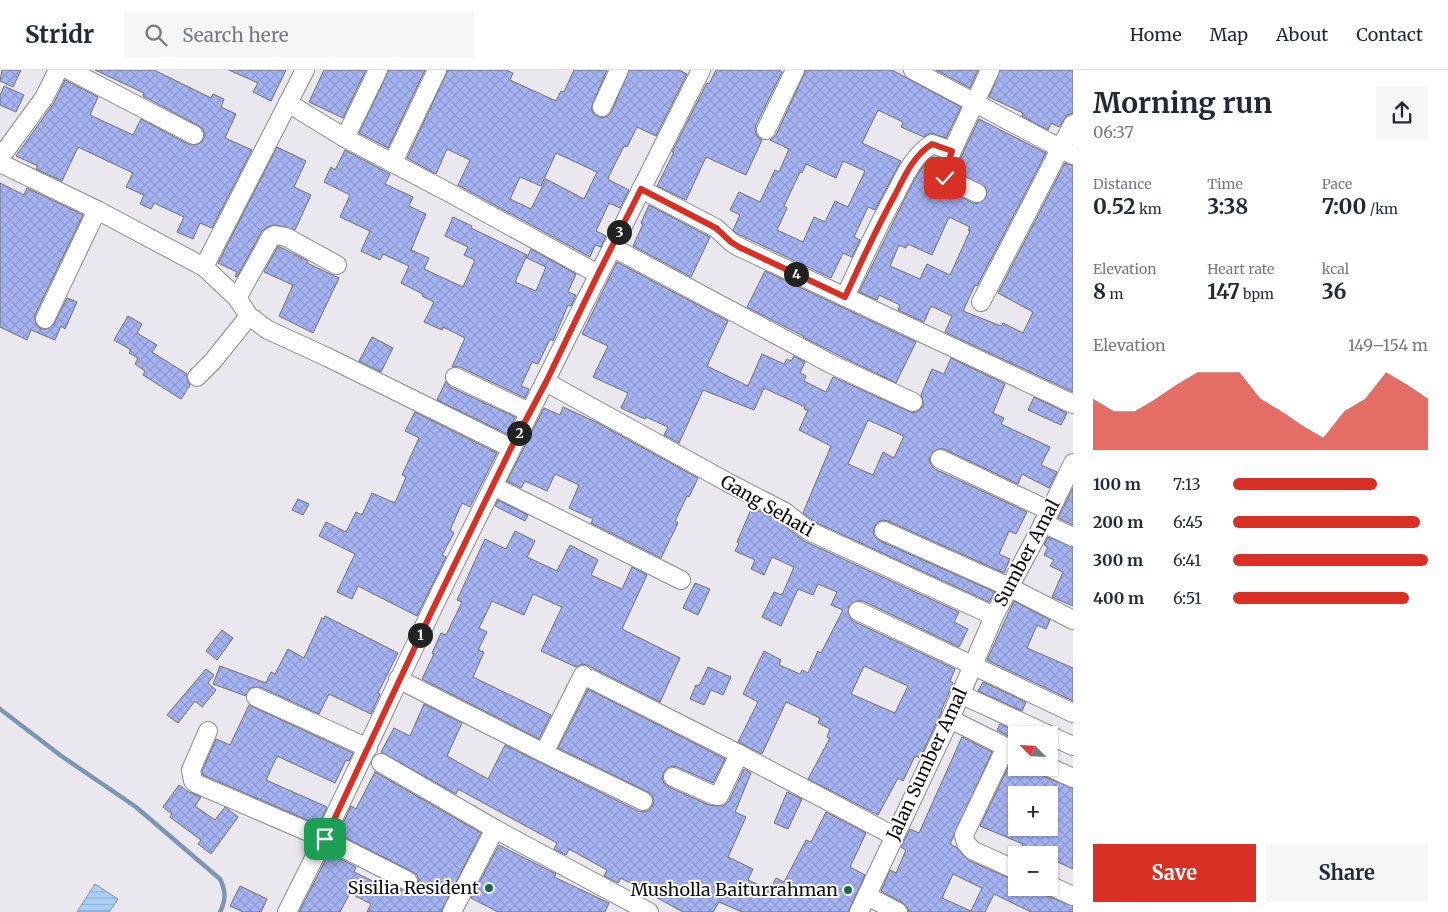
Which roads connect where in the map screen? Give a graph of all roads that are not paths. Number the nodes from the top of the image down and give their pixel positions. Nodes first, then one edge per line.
1 (58, 70) edge
2 (69, 70) edge
3 (305, 70) edge
4 (378, 70) edge
5 (437, 70) edge
6 (619, 70) edge
7 (701, 70) edge
8 (795, 70) edge
9 (913, 70) edge
10 (990, 70) edge
11 (976, 102) junction
12 (288, 103) junction
13 (602, 107) dead end
14 (1073, 124) edge
15 (766, 130) dead end
16 (194, 135) dead end
17 (345, 138) junction
18 (952, 151) junction
19 (1067, 152) edge
20 (0, 158) edge
21 (393, 162) junction
22 (0, 163) edge
23 (641, 189) junction
24 (977, 193) dead end
25 (97, 210) junction
26 (612, 247) junction
27 (336, 265) dead end
28 (204, 267) junction
29 (598, 274) junction
30 (845, 297) junction
31 (237, 298) junction
32 (981, 302) dead end
33 (249, 316) junction
34 (45, 319) dead end
35 (455, 376) dead end
36 (197, 377) dead end
37 (546, 382) junction
38 (913, 402) dead end
39 (1073, 404) edge
40 (529, 412) junction
41 (511, 448) junction
42 (940, 459) dead end
43 (1073, 462) edge
44 (492, 486) junction
45 (1046, 517) junction
46 (884, 531) dead end
47 (1073, 537) edge
48 (681, 580) dead end
49 (1009, 587) junction
50 (858, 611) dead end
51 (994, 616) junction
52 (1073, 620) edge
53 (972, 664) junction
54 (398, 679) junction
55 (960, 694) junction
56 (256, 697) dead end
57 (1073, 713) edge
58 (950, 719) junction
59 (208, 731) dead end
60 (1073, 746) edge
61 (368, 748) junction
62 (1008, 748) edge
63 (544, 753) junction
64 (739, 754) junction
65 (1008, 754) edge
66 (381, 763) dead end
67 (1058, 771) edge
68 (673, 777) dead end
69 (1073, 778) edge
70 (643, 801) dead end
71 (495, 829) junction
72 (894, 836) junction
73 (325, 839) junction
74 (1008, 866) edge
75 (408, 881) dead end
76 (1058, 889) edge
77 (1073, 896) edge
78 (863, 904) edge
79 (455, 911) edge
80 (287, 912) edge
81 (649, 912) edge
82 (898, 912) edge

1 - 20 street
2 - 16 street
3 - 12 street
4 - 17 street
5 - 21 street
6 - 13 street
7 - 23 street
8 - 15 street
9 - 11 street
10 - 11 street
11 - 18 street
11 - 19 street
12 - 17 street
12 - 28 street
14 - 19 street
17 - 21 street
18 - 24 street
18 - 30 street
19 - 32 street
21 - 29 street
22 - 25 street
23 - 26 street
23 - 30 street
25 - 28 street
25 - 34 street
26 - 29 street
26 - 38 street
27 - 31 street
28 - 31 street
29 - 37 street
30 - 39 street
31 - 33 street
33 - 36 street
33 - 41 street
35 - 40 street
37 - 40 street
37 - 51 street, Gang Sehati
40 - 41 street
41 - 44 street
42 - 45 street
43 - 45 street, Sumber Amal
44 - 48 street
44 - 54 street
45 - 47 street
45 - 49 street, Sumber Amal
46 - 49 street
49 - 51 street, Sumber Amal
49 - 52 street
50 - 53 street
51 - 53 street, Jalan Sumber Amal
53 - 55 street, Jalan Sumber Amal
53 - 57 street
54 - 61 street
54 - 63 street
55 - 58 street, Jalan Sumber Amal
55 - 60 street
56 - 61 street
58 - 62 street
58 - 72 street, Jalan Sumber Amal
59 - 73 street
61 - 73 street
63 - 64 street
63 - 70 street
64 - 68 street
64 - 72 street
65 - 74 street
66 - 71 street
67 - 69 street
71 - 79 street
71 - 81 street
72 - 78 street, Jalan Sumber Amal
73 - 75 street
73 - 80 street
76 - 77 street
78 - 82 street

